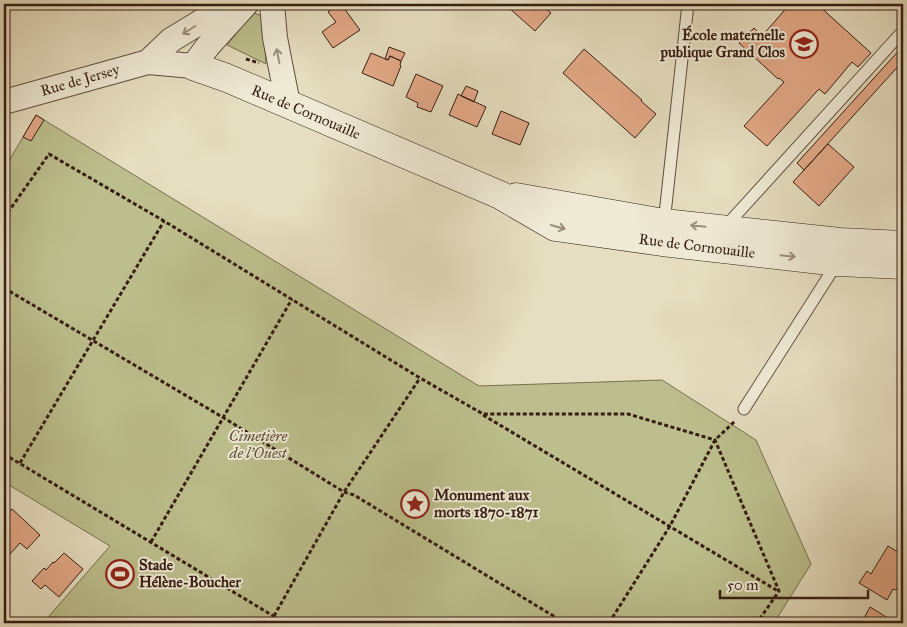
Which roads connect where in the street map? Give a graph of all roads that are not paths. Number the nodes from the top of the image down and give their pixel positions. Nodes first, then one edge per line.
1 (230, 4) edge
2 (246, 4) edge
3 (272, 4) edge
4 (688, 4) edge
5 (903, 31) edge
6 (148, 62) junction
7 (193, 66) junction
8 (288, 104) junction
9 (6, 106) edge
10 (724, 229) junction
11 (663, 232) junction
12 (903, 245) edge
13 (839, 252) junction
14 (903, 265) edge
15 (744, 409) road end

1 -> 6 street, Rue de Jersey
2 - 7 street
8 -> 3 street
4 - 11 lane
5 - 10 lane
6 - 7 street, Rue de Jersey
6 - 9 street, Rue de Jersey
7 - 8 street, Rue de Cornouaille
8 - 11 street, Rue de Cornouaille
10 -> 11 street, Rue de Cornouaille
10 - 13 street, Rue de Cornouaille
11 -> 13 street, Rue de Cornouaille
12 - 13 street, Rue de Cornouaille
13 - 14 street, Rue de Cornouaille
13 - 15 lane

